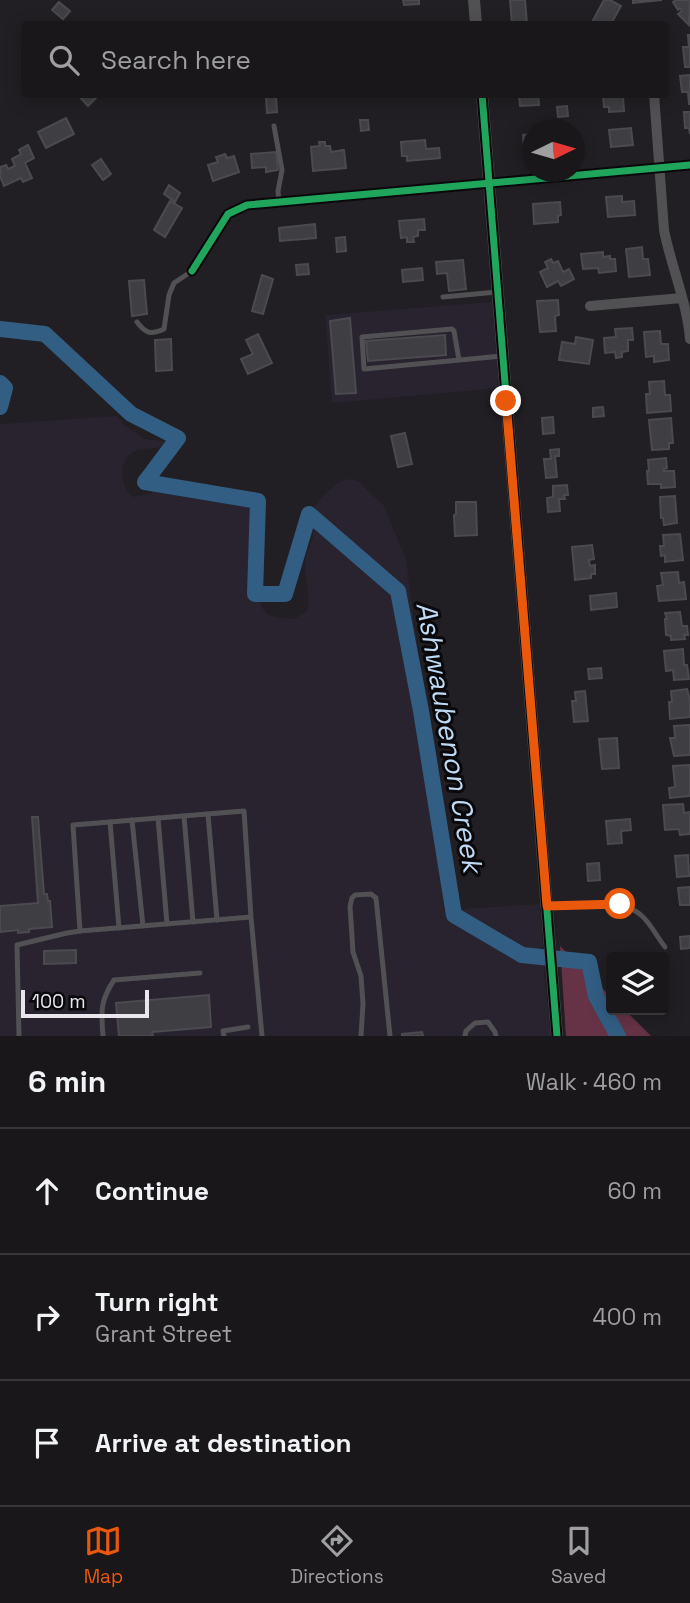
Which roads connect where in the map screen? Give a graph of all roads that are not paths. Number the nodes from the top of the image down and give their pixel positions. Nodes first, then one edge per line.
1 (474, 0) edge
2 (476, 21) edge
3 (482, 98) edge
4 (654, 98) edge
5 (274, 126) dead end
6 (690, 165) edge
7 (660, 168) junction
8 (489, 183) junction
9 (279, 202) junction
10 (192, 271) joint
11 (497, 292) junction
12 (443, 298) dead end
13 (682, 298) junction
14 (590, 306) dead end
15 (137, 322) dead end
16 (690, 339) edge
17 (502, 356) junction
18 (459, 360) junction
19 (208, 814) junction
20 (184, 816) junction
21 (158, 818) junction
22 (132, 820) junction
23 (110, 822) junction
24 (547, 906) junction
25 (251, 917) junction
26 (217, 920) junction
27 (193, 922) junction
28 (167, 924) junction
29 (143, 926) junction
30 (119, 928) junction
31 (80, 932) junction
32 (664, 947) dead end
33 (200, 973) dead end
34 (248, 1027) dead end
35 (19, 1036) edge
36 (103, 1036) edge
37 (224, 1036) edge
38 (262, 1036) edge
39 (361, 1036) edge
40 (390, 1036) edge
41 (465, 1036) edge
42 (496, 1036) edge
43 (557, 1036) edge

1 - 2 street
3 - 8 street
4 - 7 street
5 - 9 lane
6 - 7 street
7 - 8 street
7 - 13 street
8 - 9 street
8 - 11 street
9 - 10 street
10 - 15 lane
11 - 12 lane
11 - 17 street
13 - 14 street
13 - 16 street
17 - 18 lane
17 - 24 street
18 - 18 lane
19 - 20 lane
19 - 25 lane
19 - 26 lane
20 - 21 lane
20 - 27 lane
21 - 22 lane
21 - 28 lane
22 - 23 lane
22 - 29 lane
23 - 30 lane
23 - 31 lane
24 - 32 lane
24 - 43 street
25 - 26 lane
25 - 38 lane
26 - 27 lane
27 - 28 lane
28 - 29 lane
29 - 30 lane
30 - 31 lane
31 - 35 lane
33 - 36 lane
34 - 37 lane
39 - 40 lane
41 - 42 lane

